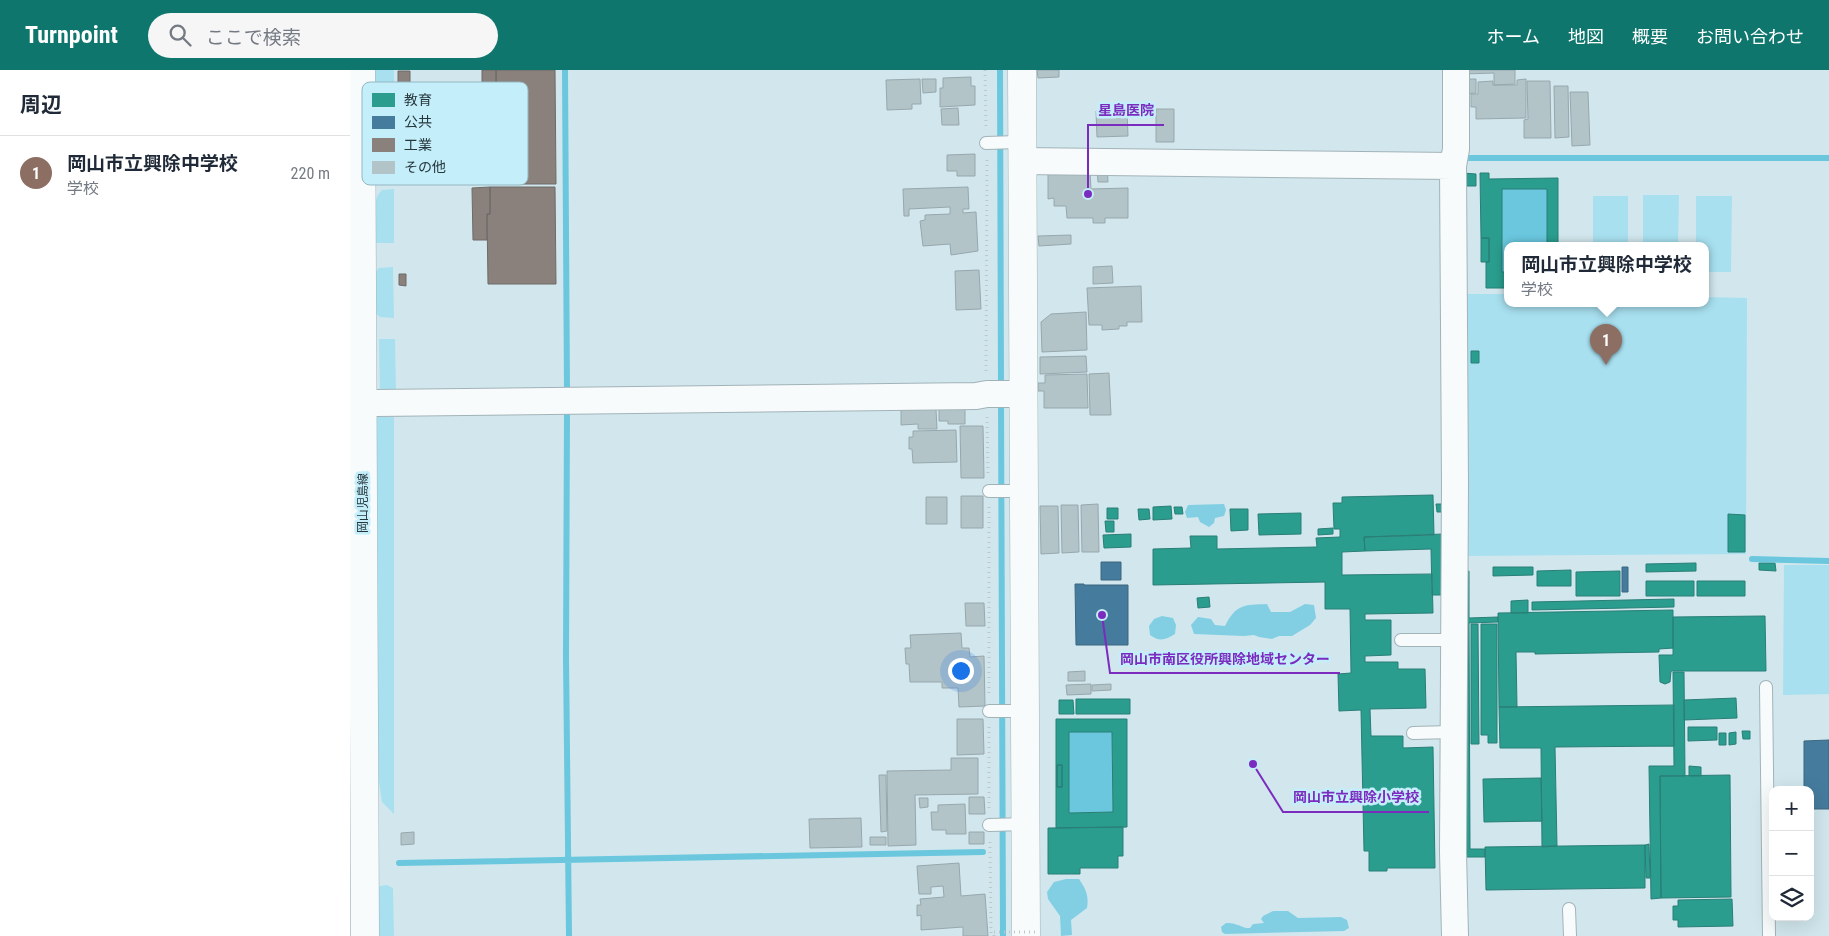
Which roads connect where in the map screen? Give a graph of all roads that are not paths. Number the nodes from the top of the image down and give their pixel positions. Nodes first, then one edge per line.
1 (361, 70) edge
2 (1022, 70) edge
3 (1456, 70) edge
4 (989, 143) road end
5 (1018, 149) junction
6 (1453, 166) junction
7 (1000, 394) junction
8 (356, 400) edge
9 (991, 491) road end
10 (1017, 491) junction
11 (1401, 640) dead end
12 (1453, 640) junction
13 (1766, 687) dead end
14 (1017, 710) junction
15 (992, 711) road end
16 (1452, 732) junction
17 (1413, 733) dead end
18 (1018, 824) junction
19 (992, 825) road end
20 (1569, 909) dead end
21 (1033, 934) edge
22 (365, 936) edge
23 (1455, 936) edge
24 (1570, 936) edge
25 (1769, 936) edge

1 - 8 main road, 岡山児島線
2 - 5 main road
3 - 6 street
4 - 5 lane
5 - 6 street
5 - 7 main road
6 - 12 street
7 - 8 street
7 - 10 main road
8 - 22 main road, 岡山児島線
9 - 10 lane
10 - 14 main road
11 - 12 lane
12 - 16 street
13 - 25 lane
14 - 15 lane
14 - 18 main road
16 - 17 lane
16 - 23 street
18 - 19 lane
18 - 21 main road
20 - 24 lane

